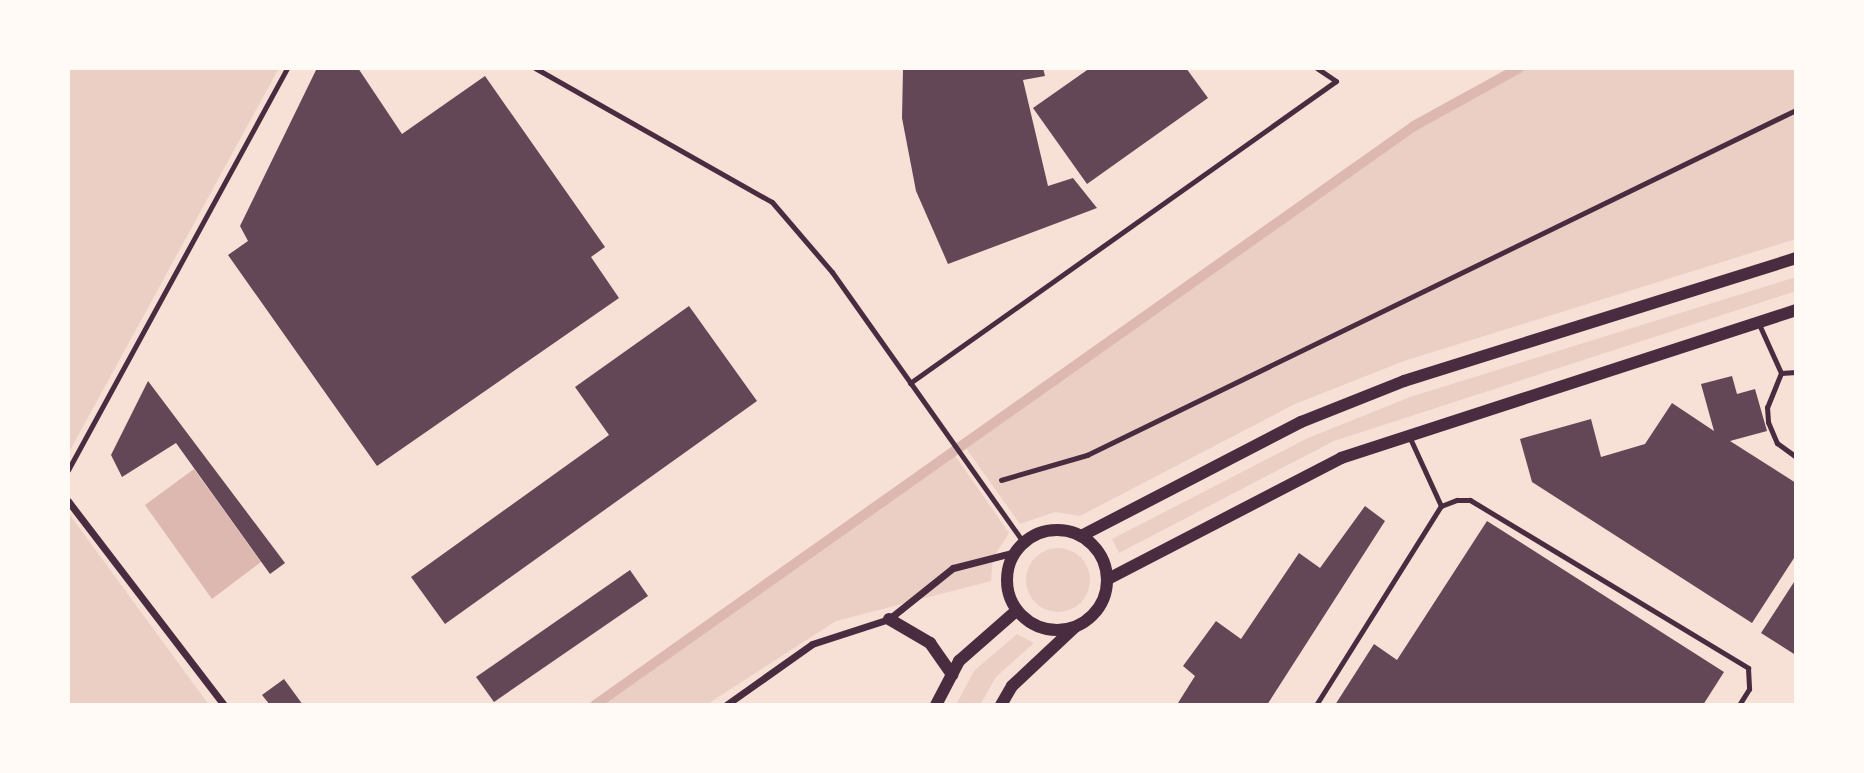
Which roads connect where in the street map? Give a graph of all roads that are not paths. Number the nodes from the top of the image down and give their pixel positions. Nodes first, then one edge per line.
1 (287, 68) edge
2 (535, 68) edge
3 (1317, 68) edge
4 (1796, 258) edge
5 (1796, 310) edge
6 (1758, 321) junction
7 (1796, 372) edge
8 (1781, 373) junction
9 (910, 383) junction
10 (1408, 434) junction
11 (1794, 454) edge
12 (68, 470) edge
13 (68, 501) edge
14 (1441, 506) junction
15 (1081, 536) junction
16 (1020, 547) junction
17 (1108, 579) junction
18 (1017, 610) junction
19 (889, 619) junction
20 (1077, 625) junction
21 (952, 675) junction
22 (224, 705) edge
23 (726, 705) edge
24 (936, 705) edge
25 (1001, 705) edge
26 (1316, 705) edge
27 (1739, 705) edge

1 - 12 lane
2 - 9 lane
3 - 9 lane
4 - 15 street
5 - 6 street
6 - 8 lane
6 - 10 street
7 - 8 lane
8 - 11 lane
9 - 16 lane
10 - 14 lane
10 - 17 street
13 - 22 street
14 - 26 lane
14 - 27 lane
15 - 16 street
15 - 17 street
16 - 18 street
16 - 19 street
17 - 20 street
18 - 20 street
18 - 21 street
19 - 21 street
19 - 23 street
20 - 25 street
21 - 24 street

